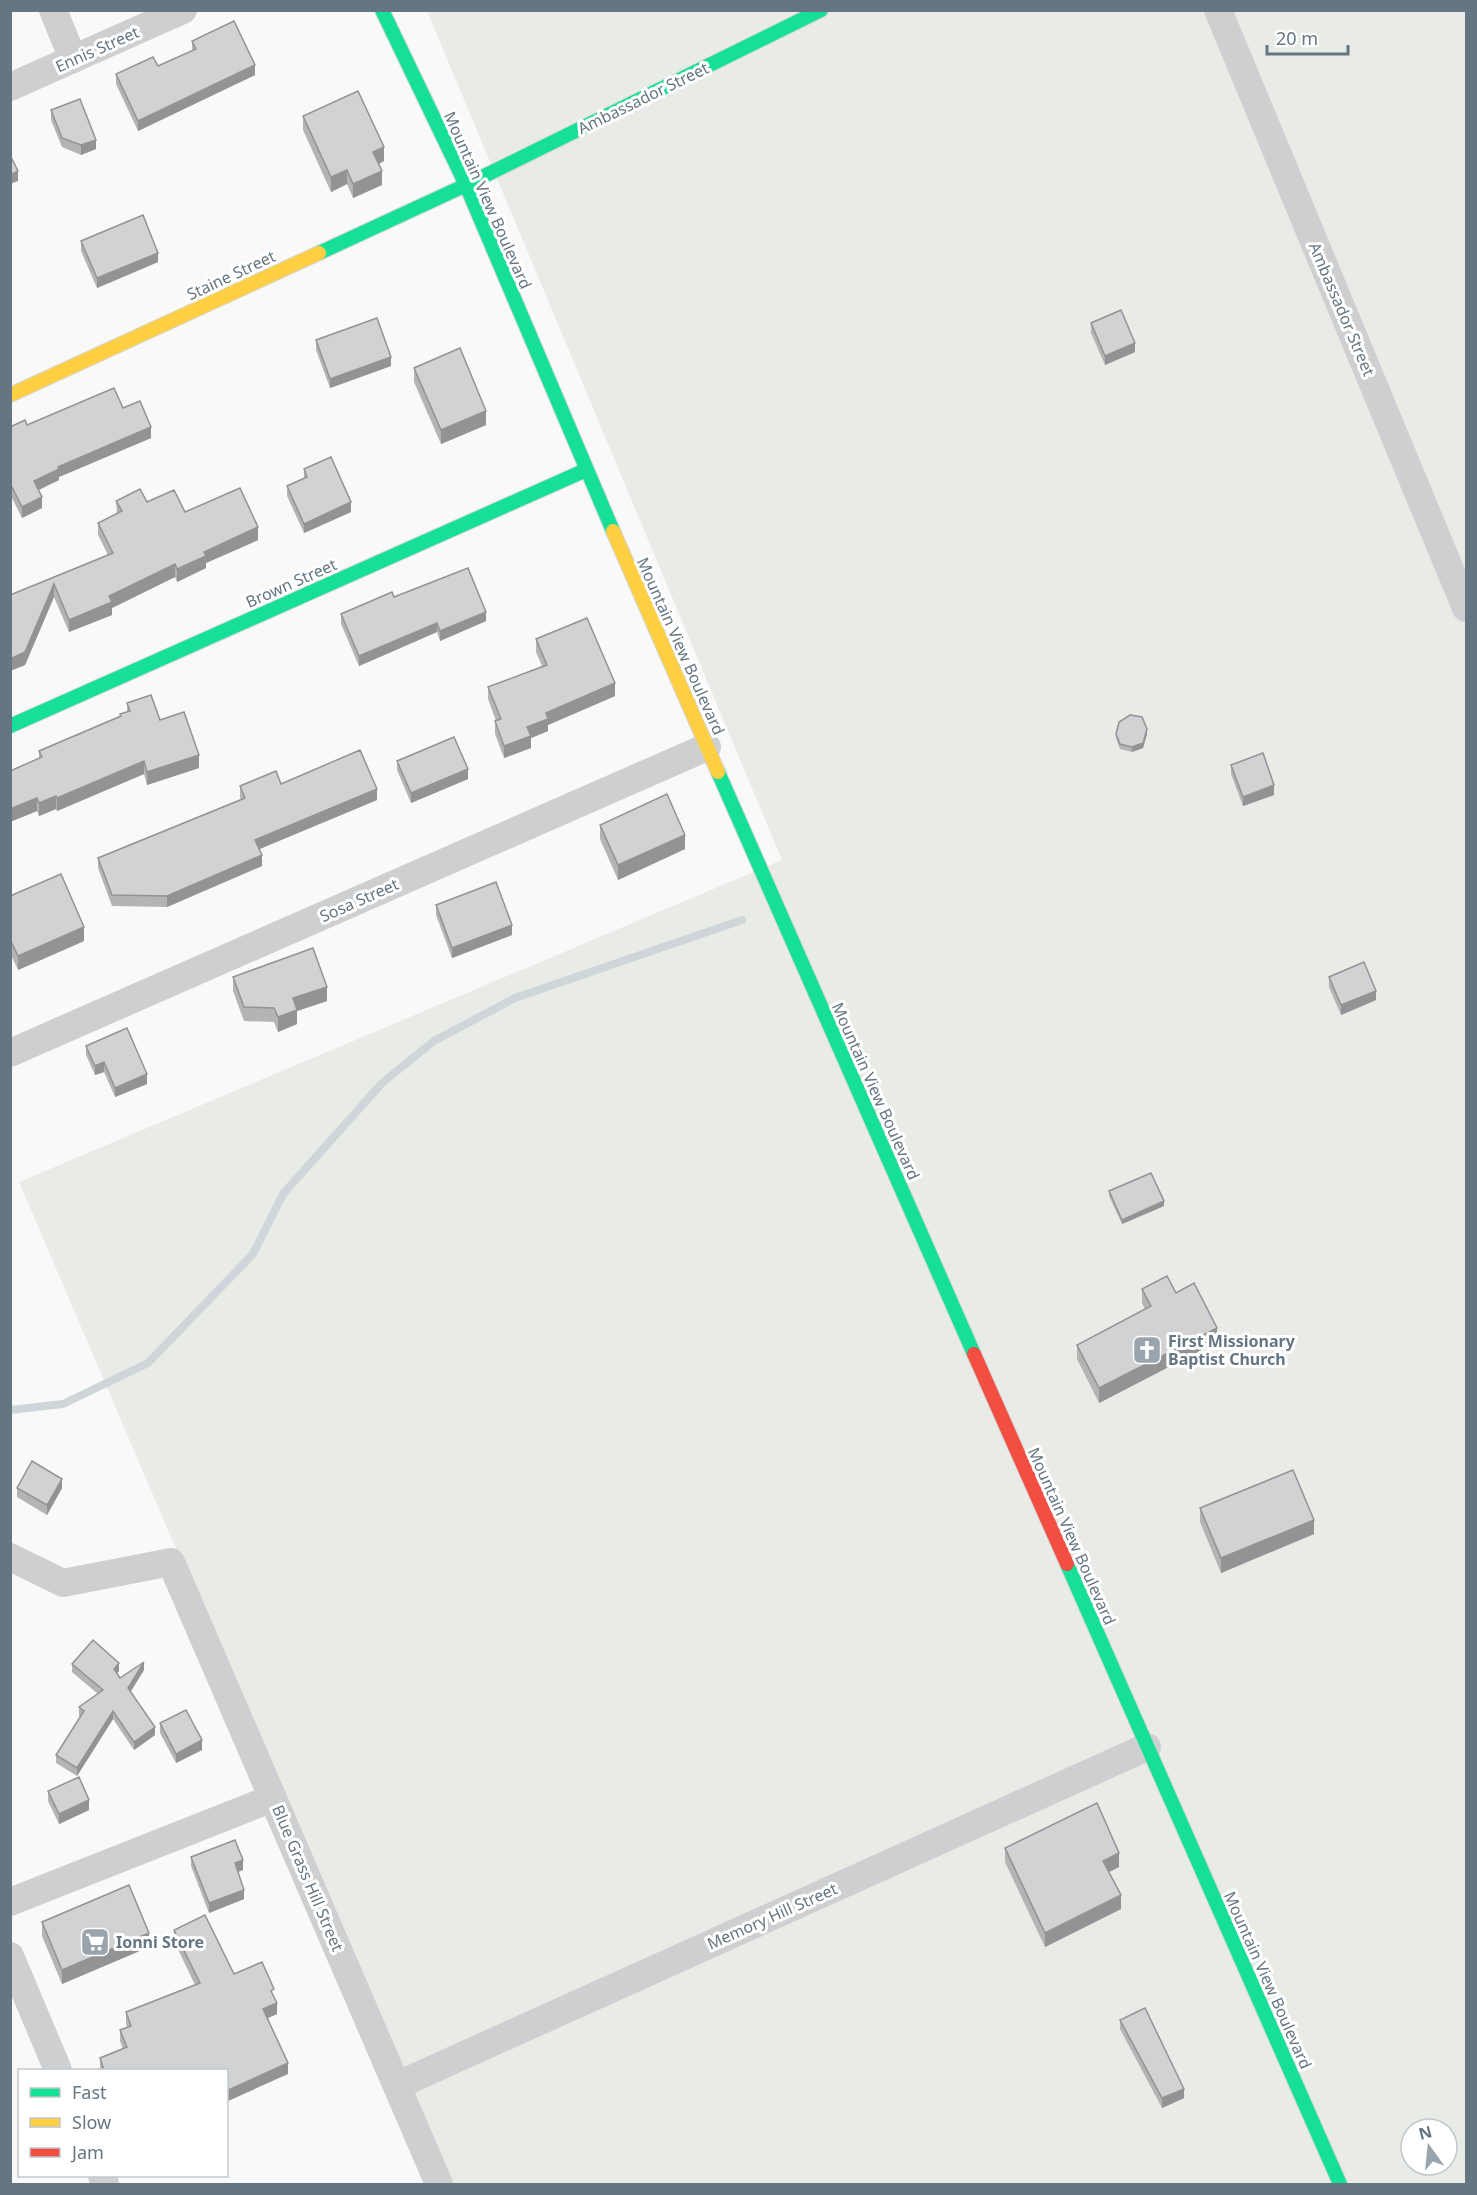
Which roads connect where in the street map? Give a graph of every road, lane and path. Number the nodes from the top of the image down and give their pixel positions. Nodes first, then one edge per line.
1 (53, 10) edge
2 (183, 10) edge
3 (382, 10) edge
4 (821, 10) edge
5 (1218, 10) edge
6 (73, 59) junction
7 (10, 87) edge
8 (466, 185) junction
9 (10, 395) edge
10 (586, 470) junction
11 (1467, 608) edge
12 (10, 726) edge
13 (707, 747) junction
14 (10, 1053) edge
15 (10, 1557) edge
16 (1147, 1747) junction
17 (273, 1798) junction
18 (10, 1902) edge
19 (10, 1956) edge
20 (58, 2069) edge
21 (398, 2085) junction
22 (440, 2184) edge
23 (1340, 2184) edge

1 - 6 street
2 - 6 street, Ennis Street
3 - 8 street, Mountain View Boulevard
4 - 8 street, Ambassador Street
5 - 11 street, Ambassador Street
6 - 7 street, Ennis Street
8 - 9 street, Staine Street
8 - 10 street, Mountain View Boulevard
10 - 12 street, Brown Street
10 - 13 street, Mountain View Boulevard
13 - 14 street, Sosa Street
13 - 16 street, Mountain View Boulevard
15 - 17 street
16 - 21 street, Memory Hill Street
16 - 23 street, Mountain View Boulevard
17 - 18 street, Blue Grass Hill Street
17 - 21 street, Blue Grass Hill Street
19 - 20 street
21 - 22 street, Blue Grass Hill Street

